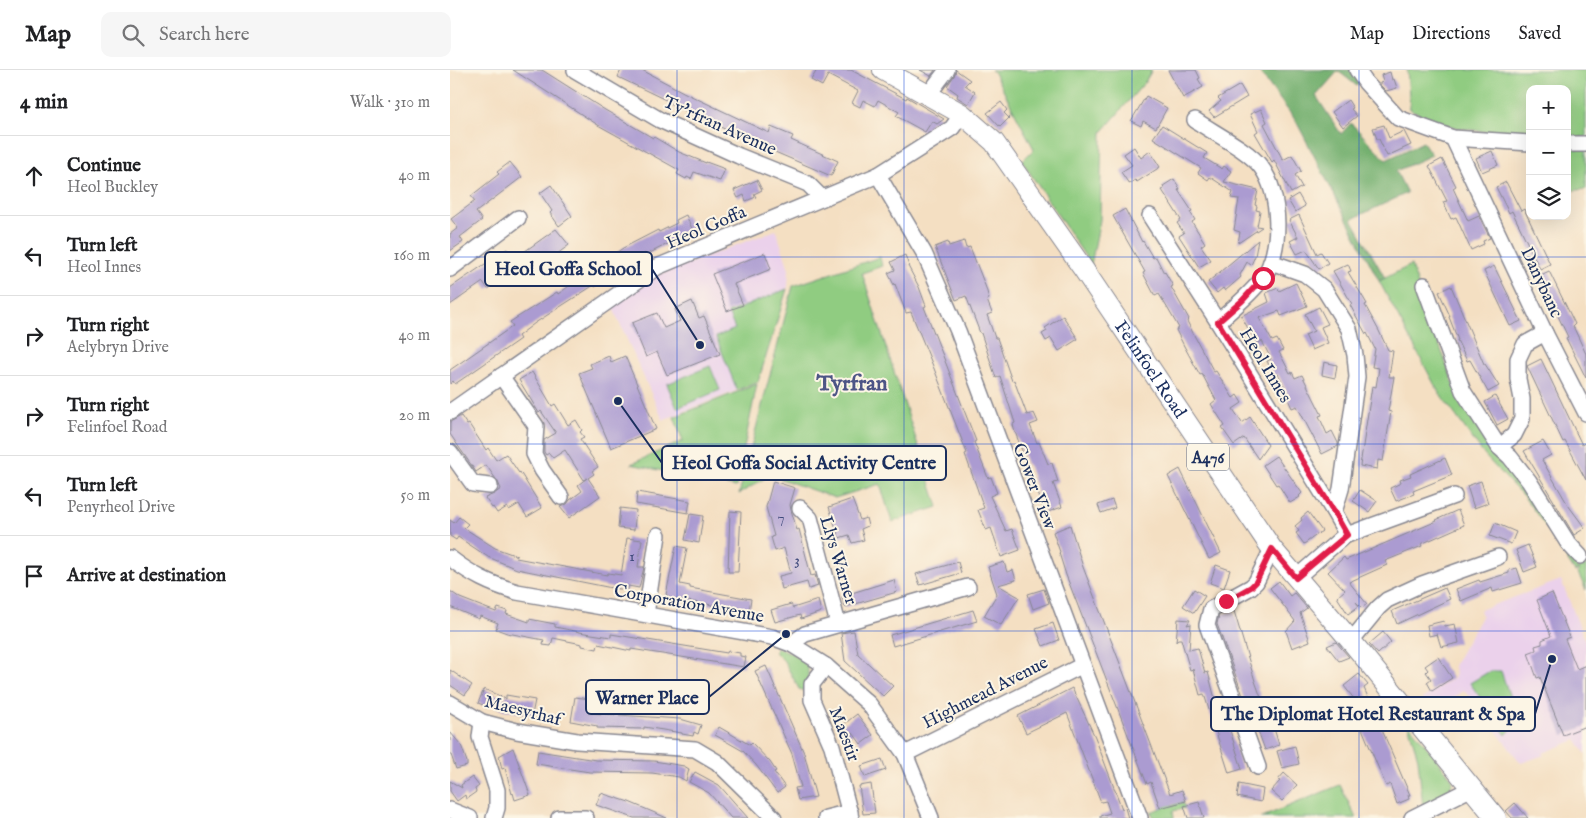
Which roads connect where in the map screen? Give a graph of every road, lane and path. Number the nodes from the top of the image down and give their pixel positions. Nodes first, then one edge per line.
1 (575, 70) edge
2 (882, 70) edge
3 (947, 70) edge
4 (1357, 70) edge
5 (928, 95) junction
6 (962, 114) junction
7 (1195, 120) dead end
8 (1454, 138) junction
9 (1526, 143) edge
10 (1571, 144) edge
11 (1586, 144) edge
12 (878, 175) junction
13 (822, 198) junction
14 (1150, 216) dead end
15 (518, 218) dead end
16 (1271, 262) junction
17 (450, 269) edge
18 (1424, 285) dead end
19 (1218, 322) junction
20 (1545, 333) junction
21 (500, 376) junction
22 (450, 412) edge
23 (1586, 413) edge
24 (1499, 447) junction
25 (450, 452) edge
26 (490, 486) dead end
27 (1454, 496) dead end
28 (561, 497) dead end
29 (800, 508) dead end
30 (1334, 512) junction
31 (658, 535) dead end
32 (1347, 535) junction
33 (1272, 549) junction
34 (1580, 556) dead end
35 (1498, 557) dead end
36 (450, 558) edge
37 (1296, 578) junction
38 (968, 587) dead end
39 (646, 614) junction
40 (838, 624) junction
41 (1351, 641) junction
42 (791, 644) junction
43 (1082, 665) junction
44 (826, 666) junction
45 (450, 703) edge
46 (482, 722) junction
47 (905, 754) junction
48 (1258, 767) dead end
49 (1472, 788) junction
50 (450, 810) edge
51 (851, 815) edge
52 (470, 818) edge
53 (494, 818) edge
54 (559, 818) edge
55 (586, 818) edge
56 (774, 818) edge
57 (826, 818) edge
58 (931, 818) edge
59 (1140, 818) edge
60 (1412, 818) edge
61 (1496, 818) edge

1 - 13 street, Ty'rfran Avenue
2 - 5 main road, Felinfoel Road / A476
3 - 5 street
4 - 8 street
5 - 6 main road, Felinfoel Road / A476
6 - 12 street, Heol Goffa
6 - 33 main road, Felinfoel Road / A476
7 - 16 street
8 - 9 street
8 - 20 street, Danybanc
10 - 11 street
12 - 13 street, Heol Goffa
12 - 43 street, Gower View
13 - 21 street, Heol Goffa
14 - 19 street, Heol Innes
15 - 17 street
16 - 19 street
16 - 30 street
18 - 24 street
19 - 30 street, Heol Innes
20 - 23 street, Danybanc
20 - 24 street, Danybanc
21 - 22 street, Heol Goffa
21 - 28 street
24 - 34 street
25 - 26 street
27 - 32 street
29 - 40 street, Llys Warner
30 - 32 street, Heol Innes
31 - 39 street
32 - 37 street
33 - 37 main road, Felinfoel Road / A476
33 - 48 street
35 - 41 street
36 - 39 street, Corporation Avenue
37 - 41 main road, Felinfoel Road / A476
38 - 40 street
39 - 42 street, Corporation Avenue
40 - 42 street
41 - 49 main road, Felinfoel Road / A476
42 - 44 street, Corporation Avenue
43 - 47 street, Highmead Avenue
43 - 59 street, Gower View
44 - 47 street, Corporation Avenue
44 - 51 street, Maestir
45 - 46 street, Maesyrhaf
46 - 53 street
46 - 56 street, Maesyrhaf
47 - 58 street, Corporation Avenue
49 - 60 street
49 - 61 main road, A476
50 - 52 street
51 - 57 street
54 - 55 street

